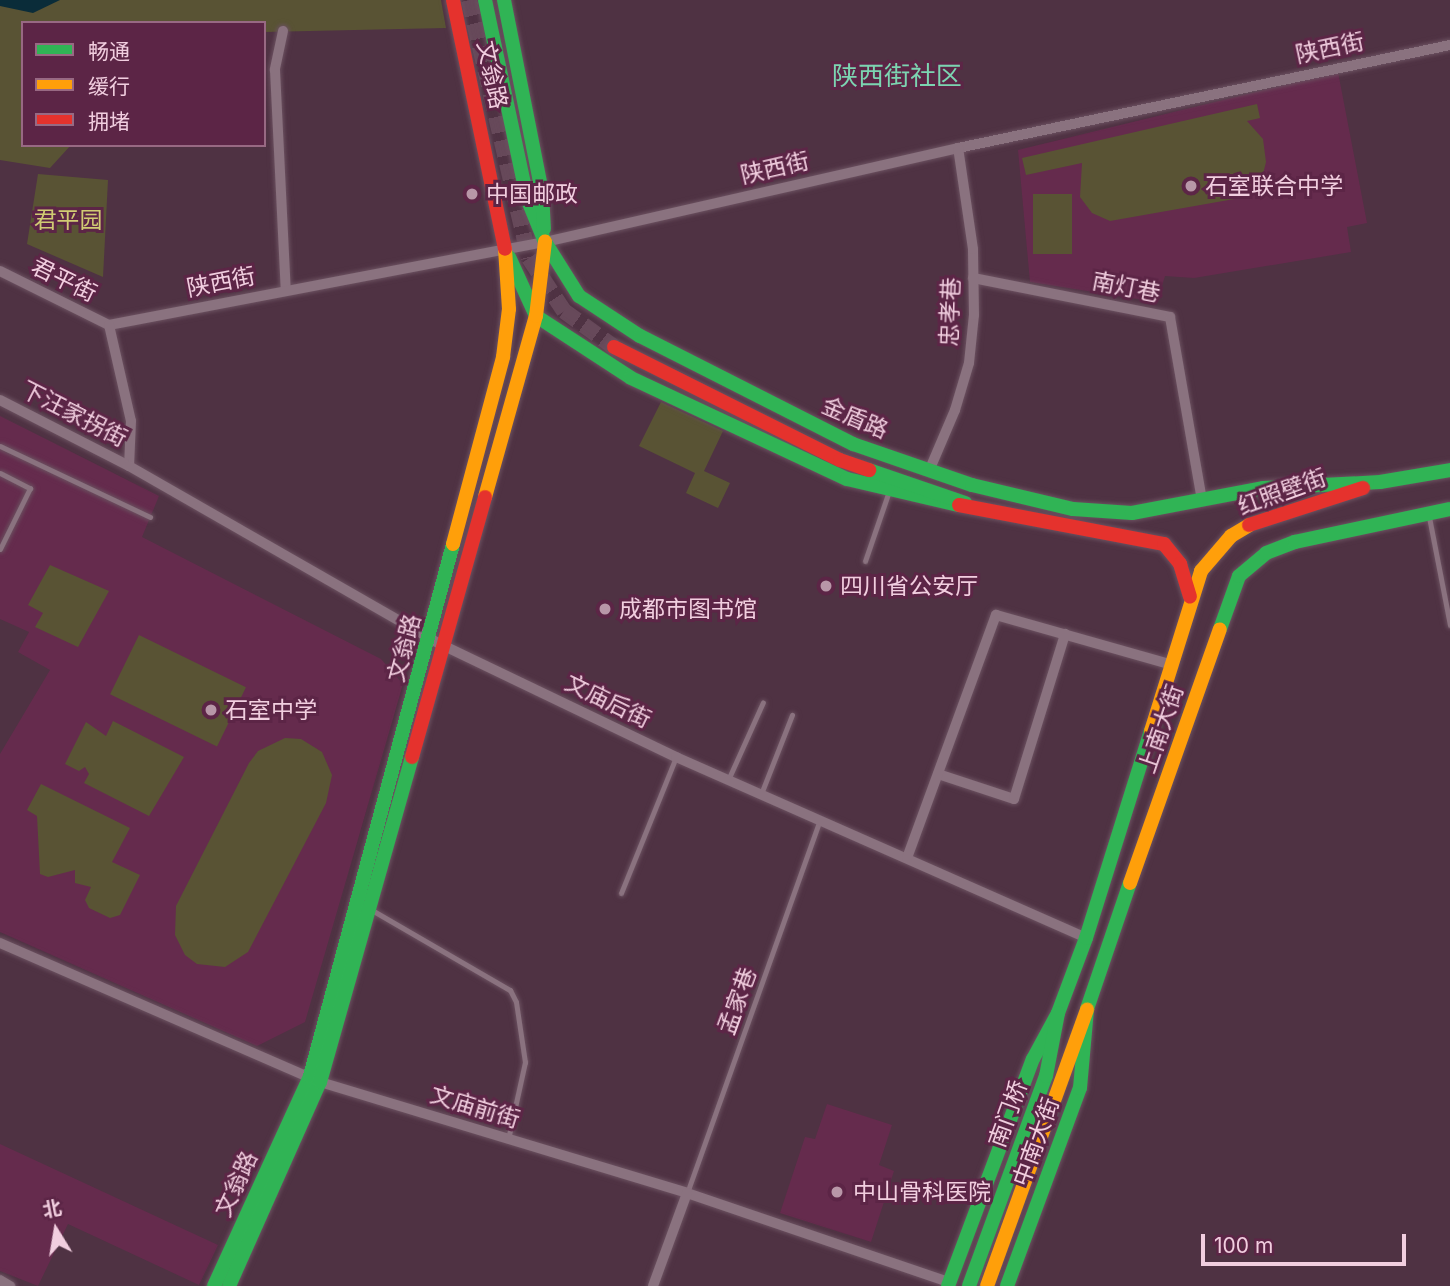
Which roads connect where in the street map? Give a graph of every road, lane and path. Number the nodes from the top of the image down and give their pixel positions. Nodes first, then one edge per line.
1 (453, 0) edge
2 (485, 0) edge
3 (504, 0) edge
4 (283, 31) dead end
5 (1450, 45) edge
6 (958, 148) junction
7 (545, 242) junction
8 (505, 249) junction
9 (0, 271) edge
10 (973, 278) junction
11 (286, 291) junction
12 (536, 316) junction
13 (109, 326) junction
14 (614, 347) tunnel mouth
15 (0, 400) edge
16 (0, 446) edge
17 (129, 466) junction
18 (1450, 470) edge
19 (929, 471) junction
20 (0, 473) edge
21 (1380, 482) junction
22 (888, 491) junction
23 (1202, 500) junction
24 (965, 503) junction
25 (1450, 509) edge
26 (1429, 514) junction
27 (150, 517) dead end
28 (0, 549) edge
29 (865, 561) dead end
30 (1190, 596) junction
31 (1450, 625) edge
32 (1065, 634) junction
33 (436, 640) junction
34 (1169, 664) junction
35 (763, 702) dead end
36 (792, 716) dead end
37 (676, 757) junction
38 (938, 774) junction
39 (728, 779) junction
40 (761, 794) junction
41 (820, 820) junction
42 (908, 858) junction
43 (621, 892) dead end
44 (363, 905) junction
45 (1086, 938) junction
46 (0, 943) edge
47 (1104, 960) joint
48 (1087, 1009) junction
49 (1058, 1013) junction
50 (1046, 1076) joint
51 (315, 1079) junction
52 (1063, 1082) joint
53 (508, 1139) junction
54 (687, 1193) junction
55 (0, 1280) edge
56 (949, 1284) edge
57 (10, 1286) edge
58 (214, 1286) edge
59 (229, 1286) edge
60 (653, 1286) edge
61 (969, 1286) edge
62 (987, 1286) edge
63 (1007, 1286) edge

1 - 8 main road, 文翁路
2 - 7 main road, 文翁路
3 - 7 main road, 文翁路
4 - 11 street
5 - 6 street, 陕西街
6 - 7 street, 陕西街
6 - 10 street, 忠孝巷
7 - 8 street, 陕西街
7 - 12 main road, 文翁路
7 - 19 main road, 金盾路
8 - 11 street, 陕西街
8 - 12 main road
8 - 33 main road, 文翁路
9 - 13 street, 君平街
10 - 19 street, 忠孝巷
10 - 23 street, 南灯巷
11 - 13 street, 陕西街
12 - 22 main road, 金盾路
12 - 33 main road, 文翁路
13 - 17 street
14 - 24 main road, 金盾路
15 - 17 street, 下汪家拐街
16 - 27 lane
17 - 33 street, 文庙后街
18 - 21 main road, 红照壁街
19 - 23 main road, 金盾路
20 - 28 lane
21 - 23 main road, 红照壁街
21 - 30 main road, 红照壁街
22 - 24 main road, 金盾路
22 - 29 lane
24 - 30 main road, 金盾路
25 - 26 main road
26 - 31 lane
26 - 47 main road, 上南大街
30 - 34 main road, 上南大街
32 - 34 street
32 - 38 street
32 - 38 street
33 - 37 street, 文庙后街
33 - 44 main road, 文翁路
34 - 45 main road, 上南大街
35 - 39 lane
36 - 40 lane
37 - 39 street, 文庙后街
37 - 43 lane
38 - 42 street
39 - 40 street, 文庙后街
40 - 41 street, 文庙后街
41 - 42 street, 文庙后街
41 - 54 lane, 孟家巷
42 - 45 street, 文庙后街
44 - 51 main road, 文翁路
44 - 53 lane
45 - 49 main road, 中南大街
46 - 51 street, 文庙前街
47 - 48 main road, 中南大街
48 - 52 main road, 中南大街
48 - 63 main road, 中南大街
49 - 50 main road, 中南大街
49 - 56 main road, 中南大街
50 - 61 main road, 南门桥
51 - 53 street, 文庙前街
51 - 58 main road, 文翁路
51 - 59 main road, 文翁路
52 - 62 main road, 南门桥
53 - 54 street, 文庙前街
54 - 56 street, 文庙前街
54 - 60 street
55 - 57 street

